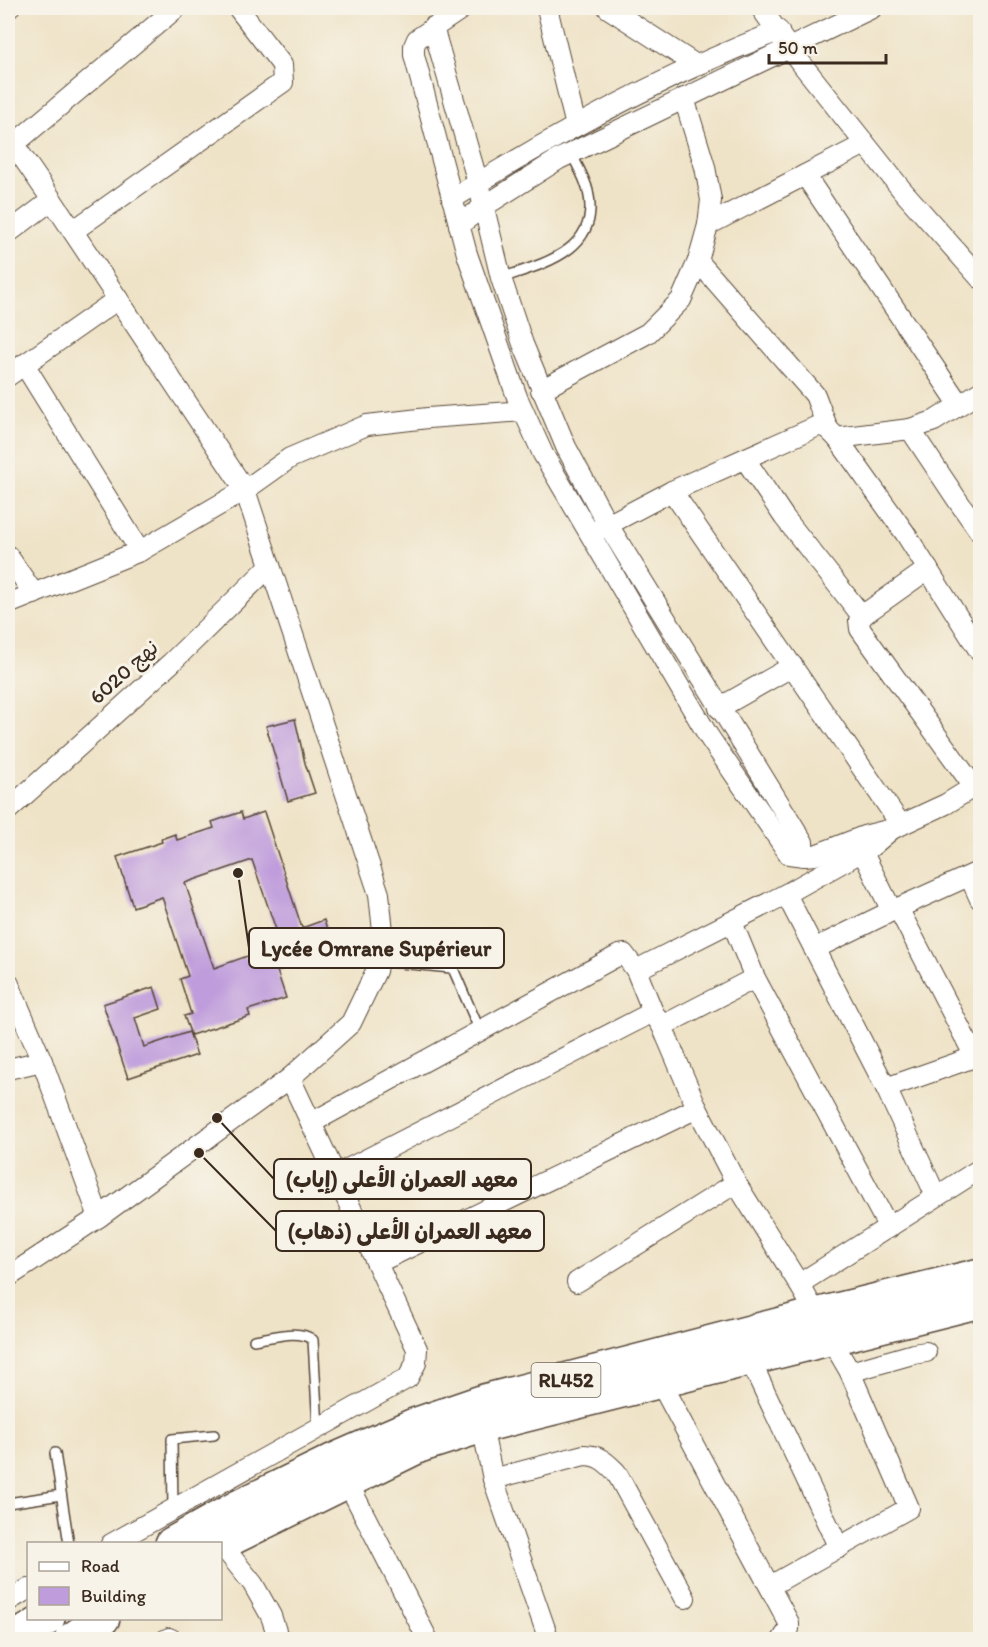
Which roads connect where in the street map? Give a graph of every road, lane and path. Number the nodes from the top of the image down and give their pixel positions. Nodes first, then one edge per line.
1 (176, 8) edge
2 (238, 8) edge
3 (463, 8) edge
4 (547, 8) edge
5 (608, 8) edge
6 (761, 8) edge
7 (872, 8) edge
8 (433, 27) junction
9 (779, 31) junction
10 (789, 48) junction
11 (696, 65) junction
12 (684, 98) junction
13 (576, 126) junction
14 (10, 140) edge
15 (866, 144) junction
16 (572, 153) junction
17 (805, 175) junction
18 (478, 183) junction
19 (452, 199) junction
20 (52, 200) junction
21 (483, 207) junction
22 (459, 225) junction
23 (708, 225) junction
24 (73, 231) junction
25 (8, 233) edge
26 (698, 261) junction
27 (981, 278) edge
28 (501, 279) junction
29 (118, 299) junction
30 (24, 364) junction
31 (8, 376) edge
32 (541, 390) junction
33 (981, 392) edge
34 (959, 404) junction
35 (523, 411) junction
36 (910, 429) junction
37 (833, 434) junction
38 (745, 459) junction
39 (245, 490) junction
40 (672, 491) junction
41 (608, 525) junction
42 (981, 532) edge
43 (589, 536) junction
44 (140, 551) junction
45 (8, 556) edge
46 (270, 566) junction
47 (928, 569) junction
48 (34, 594) junction
49 (8, 604) edge
50 (862, 616) junction
51 (981, 652) edge
52 (793, 666) junction
53 (719, 708) junction
54 (977, 785) edge
55 (8, 810) edge
56 (896, 827) junction
57 (862, 851) junction
58 (804, 856) junction
59 (975, 874) edge
60 (786, 894) junction
61 (981, 899) edge
62 (895, 909) junction
63 (732, 922) junction
64 (814, 949) junction
65 (378, 961) junction
66 (636, 970) junction
67 (755, 978) junction
68 (8, 982) edge
69 (657, 1019) junction
70 (480, 1031) junction
71 (978, 1056) edge
72 (42, 1061) junction
73 (8, 1068) edge
74 (290, 1078) junction
75 (886, 1088) junction
76 (697, 1108) junction
77 (311, 1123) junction
78 (981, 1169) edge
79 (336, 1175) junction
80 (736, 1183) junction
81 (936, 1196) junction
82 (99, 1217) junction
83 (889, 1228) junction
84 (377, 1263) junction
85 (981, 1275) edge
86 (8, 1277) edge
87 (577, 1282) dead end
88 (799, 1284) junction
89 (981, 1301) edge
90 (823, 1326) junction
91 (254, 1340) dead end
92 (926, 1352) dead end
93 (749, 1359) junction
94 (850, 1371) junction
95 (660, 1382) junction
96 (482, 1426) junction
97 (318, 1428) junction
98 (214, 1435) dead end
99 (55, 1453) dead end
100 (494, 1479) junction
101 (347, 1481) junction
102 (62, 1495) junction
103 (8, 1503) edge
104 (173, 1509) junction
105 (69, 1542) edge
106 (115, 1542) edge
107 (176, 1542) edge
108 (222, 1544) edge
109 (222, 1545) edge
110 (839, 1548) junction
111 (770, 1586) junction
112 (27, 1590) edge
113 (686, 1598) dead end
114 (8, 1601) edge
115 (45, 1620) edge
116 (100, 1620) edge
117 (13, 1640) edge
118 (71, 1640) edge
119 (165, 1640) edge
120 (173, 1640) edge
121 (279, 1640) edge
122 (428, 1640) edge
123 (549, 1640) edge
124 (782, 1640) edge

1 - 14 street
2 - 24 street
3 - 8 street
4 - 13 street
5 - 11 street
6 - 9 street
7 - 10 street
8 - 18 street
8 - 19 street
9 - 10 street
9 - 11 street
10 - 12 street
10 - 15 street
11 - 13 street
12 - 16 street
12 - 23 street
13 - 18 street
14 - 20 street
15 - 17 street
15 - 27 street
16 - 21 street
16 - 28 lane
17 - 23 street
17 - 34 street
18 - 19 street
18 - 21 street
19 - 22 street
20 - 24 street
20 - 25 street
21 - 22 street
21 - 28 street
22 - 35 street
23 - 26 street
24 - 29 street
26 - 32 street
26 - 37 street
28 - 32 street
29 - 30 street
29 - 39 street
30 - 31 street
30 - 44 street
32 - 41 street
33 - 34 street
34 - 36 street
35 - 39 street
35 - 43 street
36 - 37 street
36 - 42 street
37 - 38 street
37 - 47 street
38 - 40 street
38 - 50 street
39 - 44 street
39 - 46 street
40 - 41 street
40 - 52 street
41 - 43 street
41 - 53 street
43 - 58 street
44 - 48 street
45 - 48 street
46 - 55 street, نهج 6020
46 - 65 street
47 - 50 street
47 - 51 street
48 - 49 street
50 - 54 street
52 - 53 street
52 - 56 street
53 - 58 street
54 - 56 street
56 - 57 street
56 - 58 street
57 - 60 street
57 - 62 street
59 - 61 street
59 - 62 street
60 - 63 street
60 - 64 street
62 - 64 street
62 - 71 street
63 - 66 street
63 - 67 street
64 - 75 street
65 - 70 lane
65 - 74 street
66 - 69 street
66 - 70 street
67 - 69 street
67 - 83 street
68 - 72 street
69 - 76 street
69 - 79 street
70 - 77 street
71 - 75 street
72 - 73 street
72 - 82 street
74 - 77 street
74 - 82 street
75 - 81 street
76 - 80 street
76 - 84 street
77 - 79 street
78 - 81 street
79 - 84 street
80 - 87 street
80 - 88 street
81 - 83 street
82 - 86 street
83 - 88 street
84 - 97 street
85 - 90 highway, RL452
88 - 90 street
89 - 90 highway, RL452
90 - 93 highway, RL452
90 - 94 street
90 - 107 highway, RL452
91 - 97 lane
92 - 94 street
93 - 95 highway, RL452
93 - 110 street
94 - 110 street
95 - 96 highway, RL452
95 - 111 street
96 - 100 street
96 - 101 highway, RL452
97 - 104 street
98 - 104 lane
99 - 102 lane
100 - 113 street
100 - 123 street
101 - 108 highway, RL452
101 - 122 street
102 - 103 lane
102 - 105 lane
104 - 106 street
109 - 121 street
110 - 111 street
111 - 124 street
112 - 114 street
115 - 117 highway
116 - 118 highway
119 - 120 street

